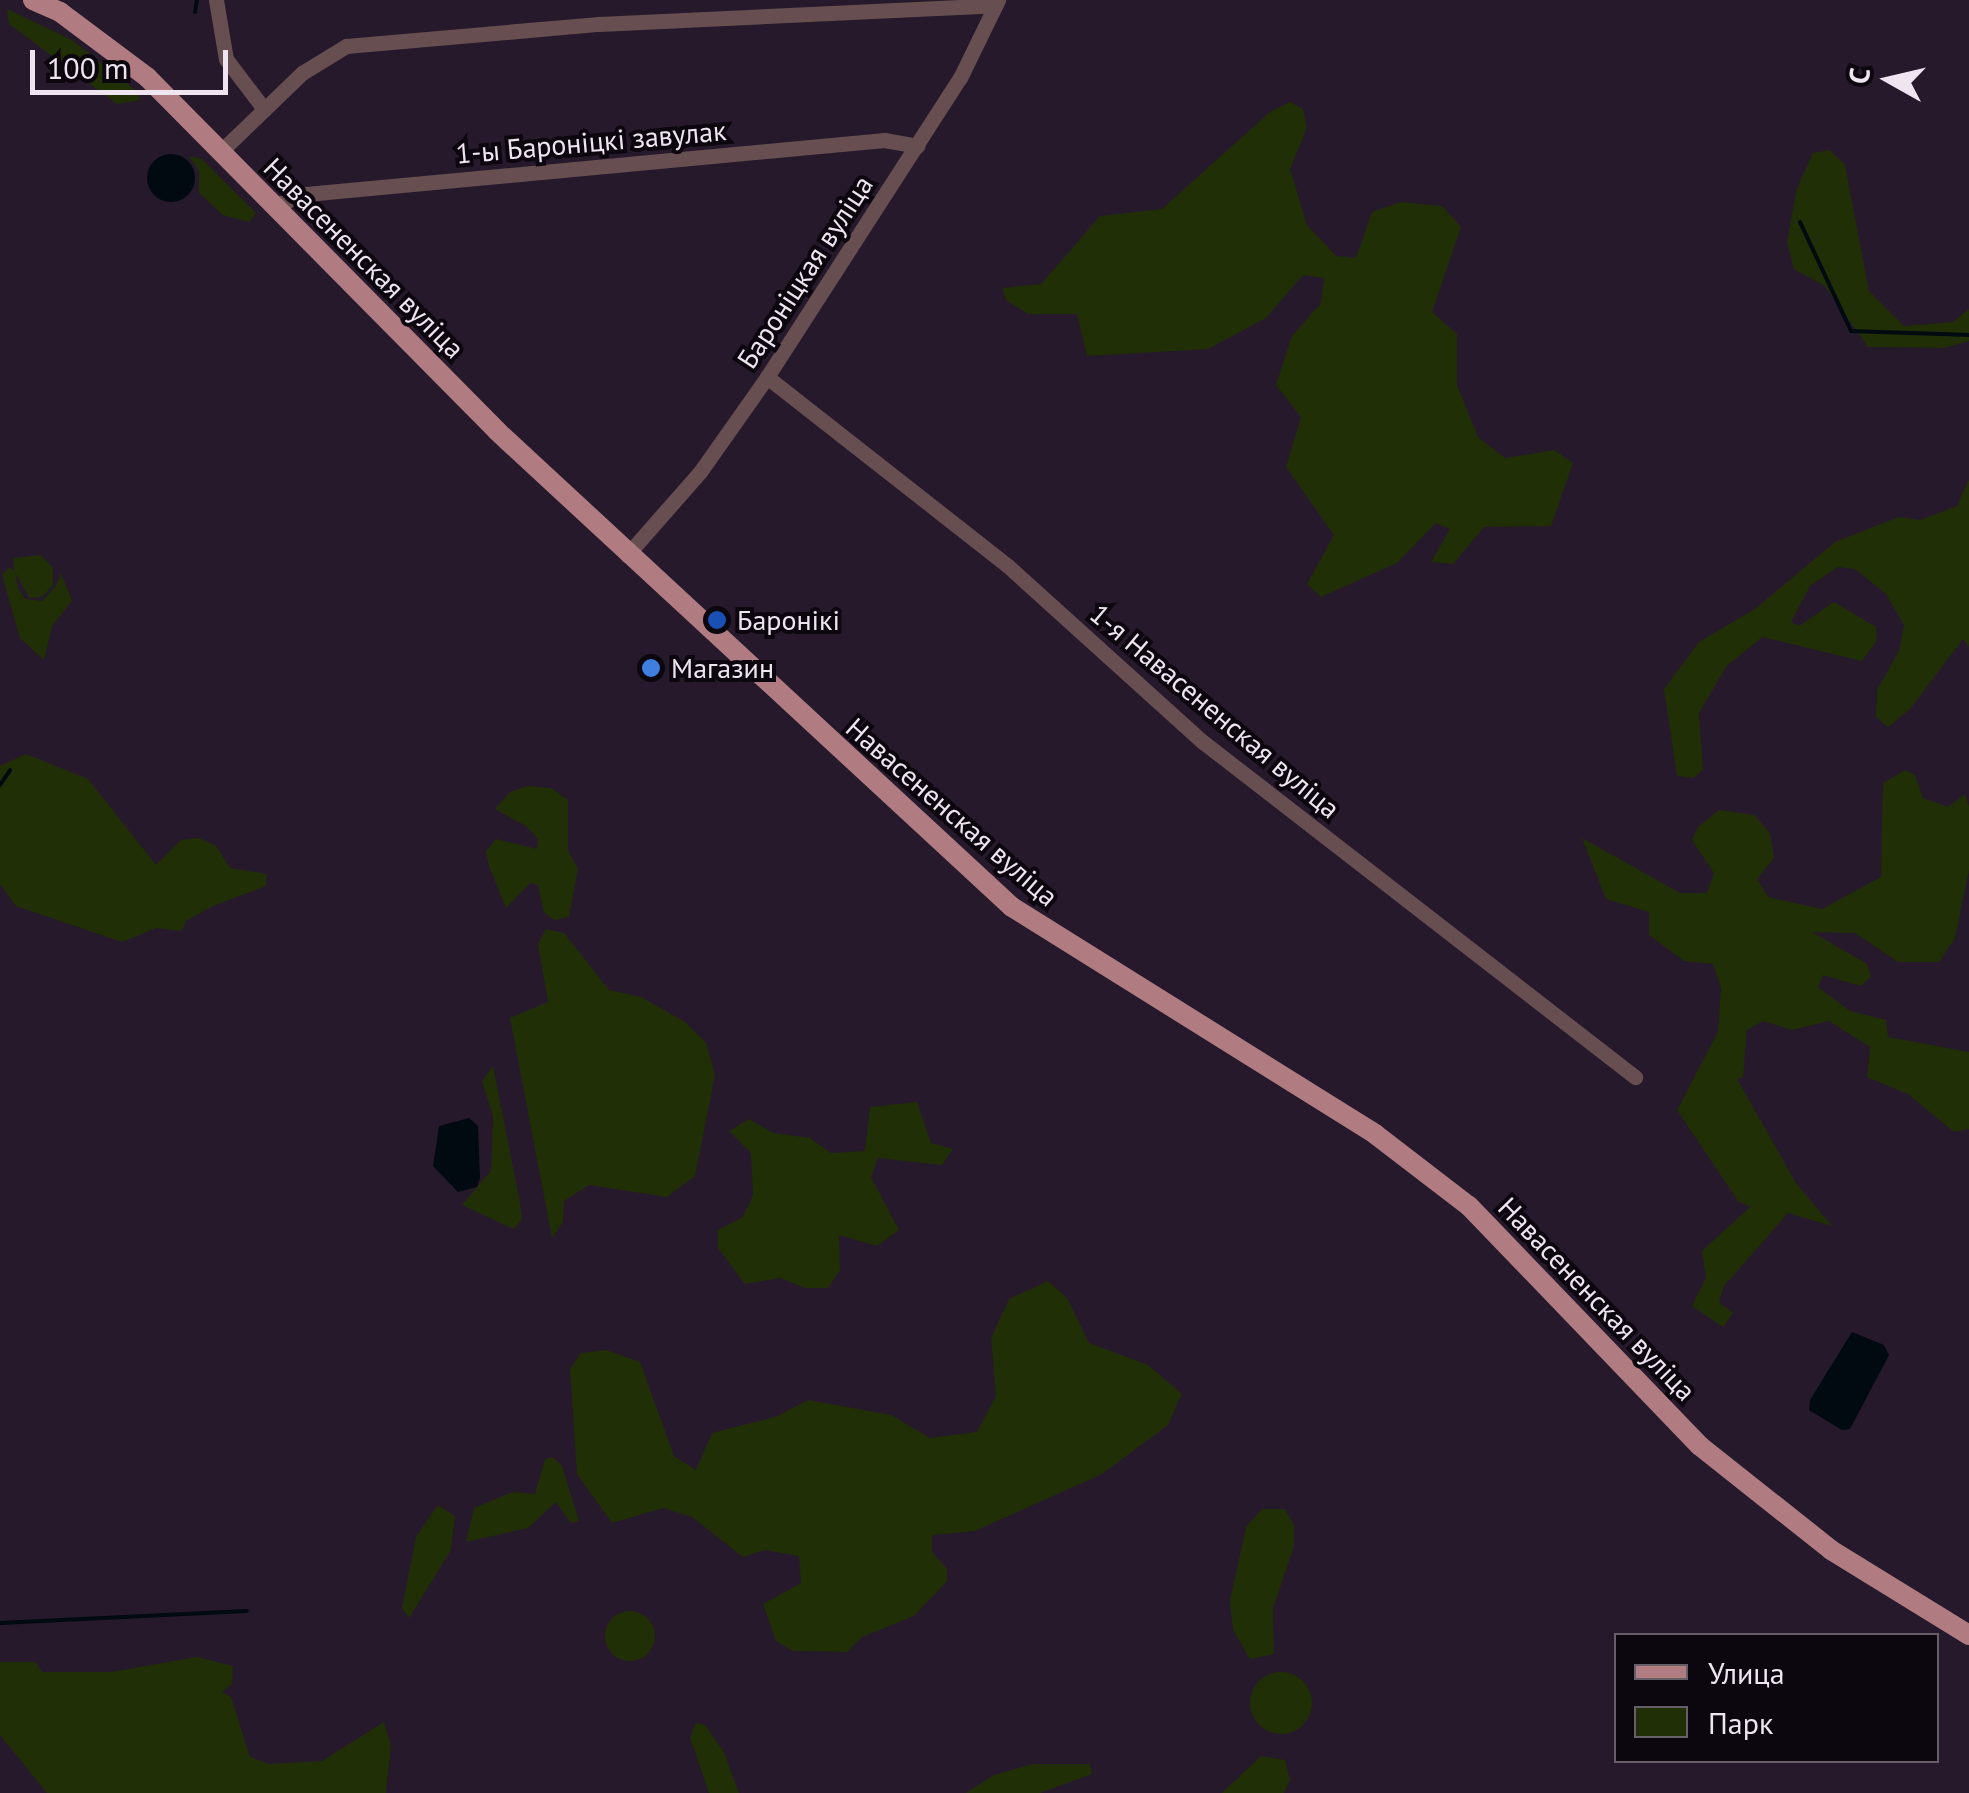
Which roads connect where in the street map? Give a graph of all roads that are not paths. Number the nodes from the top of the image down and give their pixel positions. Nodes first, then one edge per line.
1 (33, 0) edge
2 (216, 0) edge
3 (997, 3) edge
4 (264, 110) junction
5 (917, 146) junction
6 (220, 152) junction
7 (272, 206) junction
8 (767, 377) junction
9 (628, 555) junction
10 (1635, 1077) dead end
11 (1969, 1634) edge

1 - 6 main road, Навасененская вуліца
2 - 4 street
3 - 4 street
3 - 5 street, Бароніцкая вуліца
4 - 6 street
5 - 7 street, 1-ы Бароніцкі завулак
5 - 8 street, Бароніцкая вуліца
6 - 7 main road, Навасененская вуліца
7 - 9 main road, Навасененская вуліца
8 - 9 street, Бароніцкая вуліца
8 - 10 street, 1-я Навасененская вуліца
9 - 11 main road, Навасененская вуліца

